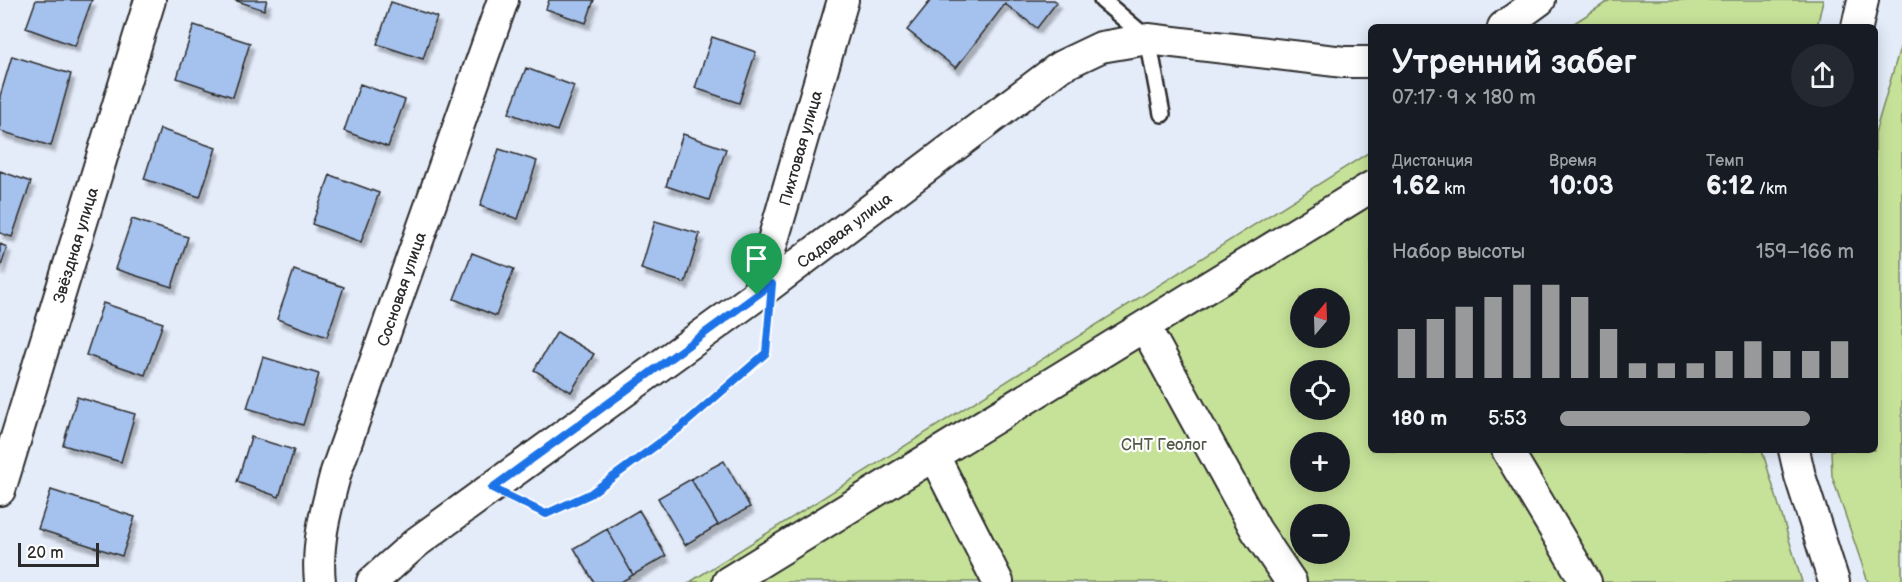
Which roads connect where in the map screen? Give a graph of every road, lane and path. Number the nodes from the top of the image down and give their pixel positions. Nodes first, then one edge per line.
1 (150, 0) edge
2 (503, 0) edge
3 (843, 0) edge
4 (1102, 0) edge
5 (1540, 0) edge
6 (1863, 0) edge
7 (1507, 24) edge
8 (1858, 24) edge
9 (1148, 39) junction
10 (1368, 62) edge
11 (1162, 114) dead end
12 (1366, 200) edge
13 (765, 290) junction
14 (1145, 327) junction
15 (1509, 453) edge
16 (1795, 453) edge
17 (934, 456) junction
18 (492, 488) junction
19 (0, 490) edge
20 (320, 582) edge
21 (372, 582) edge
22 (728, 582) edge
23 (998, 582) edge
24 (1291, 582) edge
25 (1586, 582) edge
26 (1834, 582) edge

1 - 19 street, Звёздная улица
2 - 20 street, Сосновая улица
3 - 13 street, Пихтовая улица
4 - 9 lane
5 - 7 street
6 - 8 street
9 - 10 street, Садовая улица
9 - 11 lane
9 - 13 street, Садовая улица
12 - 14 street
13 - 18 street, Садовая улица
13 - 18 path
14 - 17 street
14 - 24 street
15 - 25 street
16 - 26 street
17 - 22 street
17 - 23 street
18 - 21 street, Садовая улица

